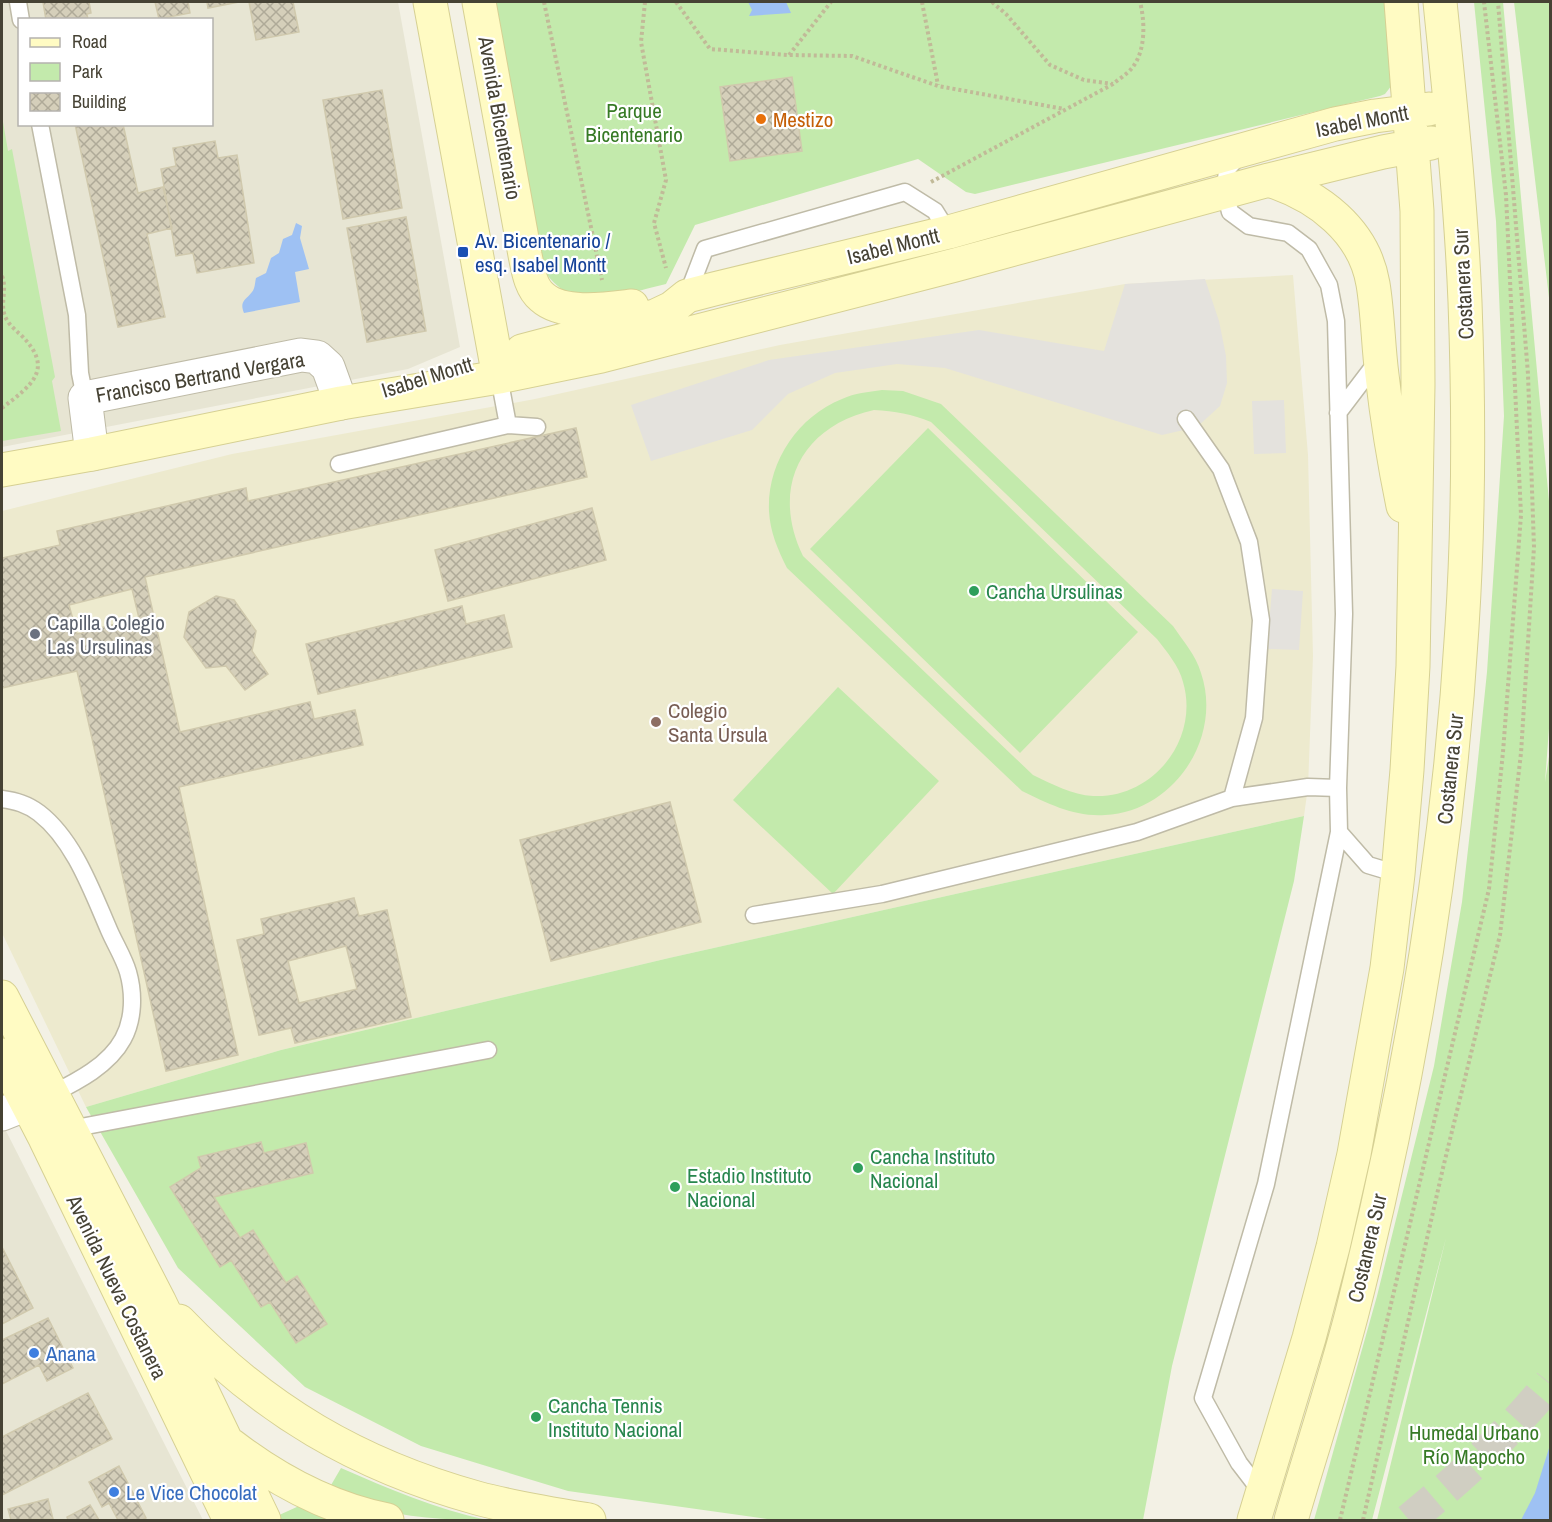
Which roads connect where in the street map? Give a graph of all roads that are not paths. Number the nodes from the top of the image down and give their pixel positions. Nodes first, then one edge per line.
1 (18, 2) edge
2 (430, 2) edge
3 (479, 2) edge
4 (1401, 2) edge
5 (1440, 2) edge
6 (21, 18) edge
7 (1450, 106) junction
8 (1409, 111) junction
9 (40, 126) edge
10 (1453, 141) junction
11 (1411, 145) junction
12 (1245, 150) junction
13 (1269, 180) junction
14 (1225, 192) junction
15 (949, 232) junction
16 (955, 265) junction
17 (687, 296) junction
18 (1380, 358) junction
19 (497, 367) junction
20 (85, 398) junction
21 (341, 403) junction
22 (1338, 413) junction
23 (1186, 419) dead end
24 (508, 425) junction
25 (537, 427) dead end
26 (92, 454) junction
27 (339, 464) dead end
28 (2, 470) edge
29 (1414, 561) junction
30 (1338, 788) junction
31 (1232, 798) junction
32 (2, 799) edge
33 (1339, 832) junction
34 (1398, 874) junction
35 (754, 915) dead end
36 (2, 997) edge
37 (488, 1050) dead end
38 (2, 1055) edge
39 (27, 1104) edge
40 (57, 1133) junction
41 (159, 1301) junction
42 (167, 1388) junction
43 (228, 1443) junction
44 (1258, 1507) edge
45 (230, 1521) edge
46 (264, 1521) edge
47 (387, 1521) edge
48 (589, 1521) edge
49 (1291, 1521) edge

1 - 6 lane
2 - 19 main road
3 - 17 main road, Avenida Bicentenario
4 - 8 main road, Costanera Sur
5 - 7 main road, Costanera Sur
7 - 8 main road, Isabel Montt
7 - 10 main road, Costanera Sur
8 - 11 main road, Costanera Sur
8 - 12 main road, Isabel Montt
9 - 20 lane
10 - 11 main road, Isabel Montt
10 - 49 main road, Costanera Sur
11 - 13 main road, Isabel Montt
11 - 29 main road, Costanera Sur
12 - 14 lane
12 - 15 main road, Isabel Montt
13 - 14 main road, Isabel Montt
13 - 18 main road
14 - 16 main road, Isabel Montt
14 - 22 lane
15 - 16 lane
15 - 17 main road, Isabel Montt
15 - 17 lane
16 - 19 main road, Isabel Montt
17 - 19 main road, Isabel Montt
18 - 22 lane
18 - 29 main road
19 - 21 main road, Isabel Montt
19 - 24 lane
20 - 21 street, Francisco Bertrand Vergara
20 - 26 street, Francisco Bertrand Vergara
21 - 26 main road, Isabel Montt
22 - 30 lane
23 - 31 lane
24 - 25 lane
24 - 27 lane
26 - 28 main road, Isabel Montt
29 - 34 main road, Costanera Sur
30 - 31 lane
30 - 33 lane
31 - 35 lane
32 - 39 lane
33 - 34 lane
33 - 44 lane
34 - 44 main road, Costanera Sur
36 - 39 main road, Avenida Nueva Costanera
37 - 40 lane
38 - 39 main road, Avenida Nueva Costanera
39 - 40 main road, Avenida Nueva Costanera
40 - 41 main road, Avenida Nueva Costanera
40 - 42 main road, Avenida Nueva Costanera
41 - 43 main road, Avenida Nueva Costanera
41 - 48 main road, Avenida Nueva Costanera
42 - 43 main road
42 - 45 main road, Avenida Nueva Costanera
43 - 46 main road, Avenida Nueva Costanera
43 - 47 main road, Avenida Nueva Costanera

